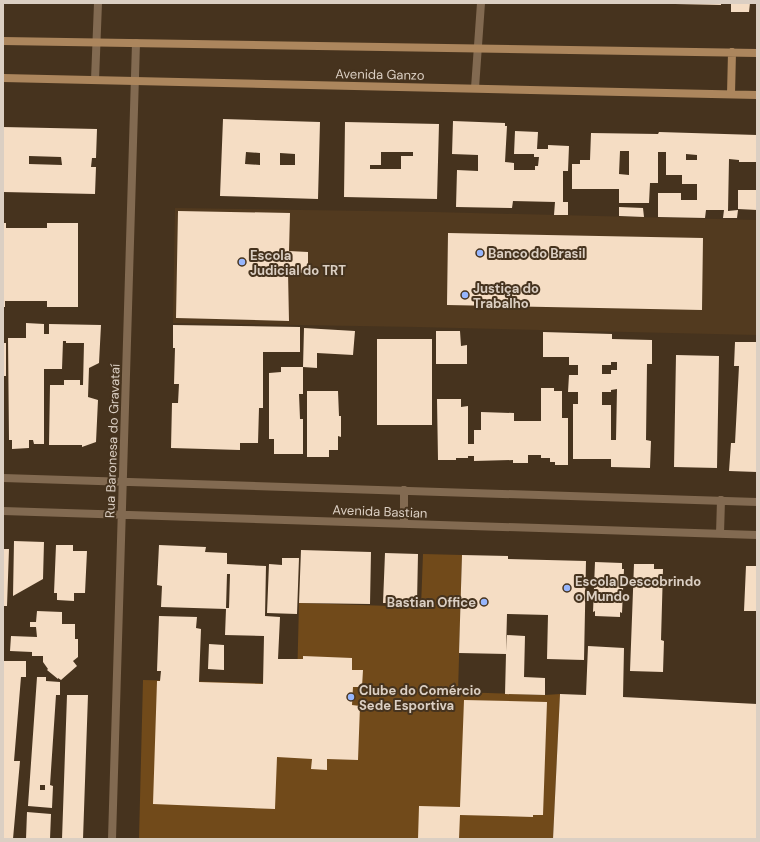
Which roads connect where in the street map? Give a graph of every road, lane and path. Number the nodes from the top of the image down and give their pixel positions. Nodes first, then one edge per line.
1 (98, 3) edge
2 (481, 3) edge
3 (3, 41) edge
4 (96, 42) junction
5 (136, 43) junction
6 (478, 48) junction
7 (732, 52) junction
8 (757, 53) edge
9 (3, 78) edge
10 (95, 80) junction
11 (135, 81) junction
12 (475, 88) junction
13 (731, 94) junction
14 (757, 95) edge
15 (3, 478) edge
16 (123, 482) junction
17 (404, 490) junction
18 (721, 500) junction
19 (757, 502) edge
20 (3, 511) edge
21 (122, 515) junction
22 (404, 524) junction
23 (720, 534) junction
24 (757, 535) edge
25 (112, 839) edge

1 - 4 street
2 - 6 street
3 - 4 street, Avenida Ganzo
4 - 5 street, Avenida Ganzo
4 - 10 street
5 - 6 street, Avenida Ganzo
5 - 11 street, Rua Baronesa do Gravataí
6 - 7 street, Avenida Ganzo
6 - 12 street
7 - 8 street, Avenida Ganzo
7 - 13 street
9 - 10 street, Avenida Ganzo
10 - 11 street, Avenida Ganzo
11 - 12 street, Avenida Ganzo
11 - 16 street, Rua Baronesa do Gravataí
12 - 13 street, Avenida Ganzo
13 - 14 street, Avenida Ganzo
15 - 16 street, Avenida Bastian
16 - 17 street, Avenida Bastian
16 - 21 street, Rua Baronesa do Gravataí
17 - 18 street, Avenida Bastian
17 - 22 street
18 - 19 street, Avenida Bastian
18 - 23 street
20 - 21 street, Avenida Bastian
21 - 22 street, Avenida Bastian
21 - 25 street, Rua Baronesa do Gravataí
22 - 23 street, Avenida Bastian
23 - 24 street, Avenida Bastian

